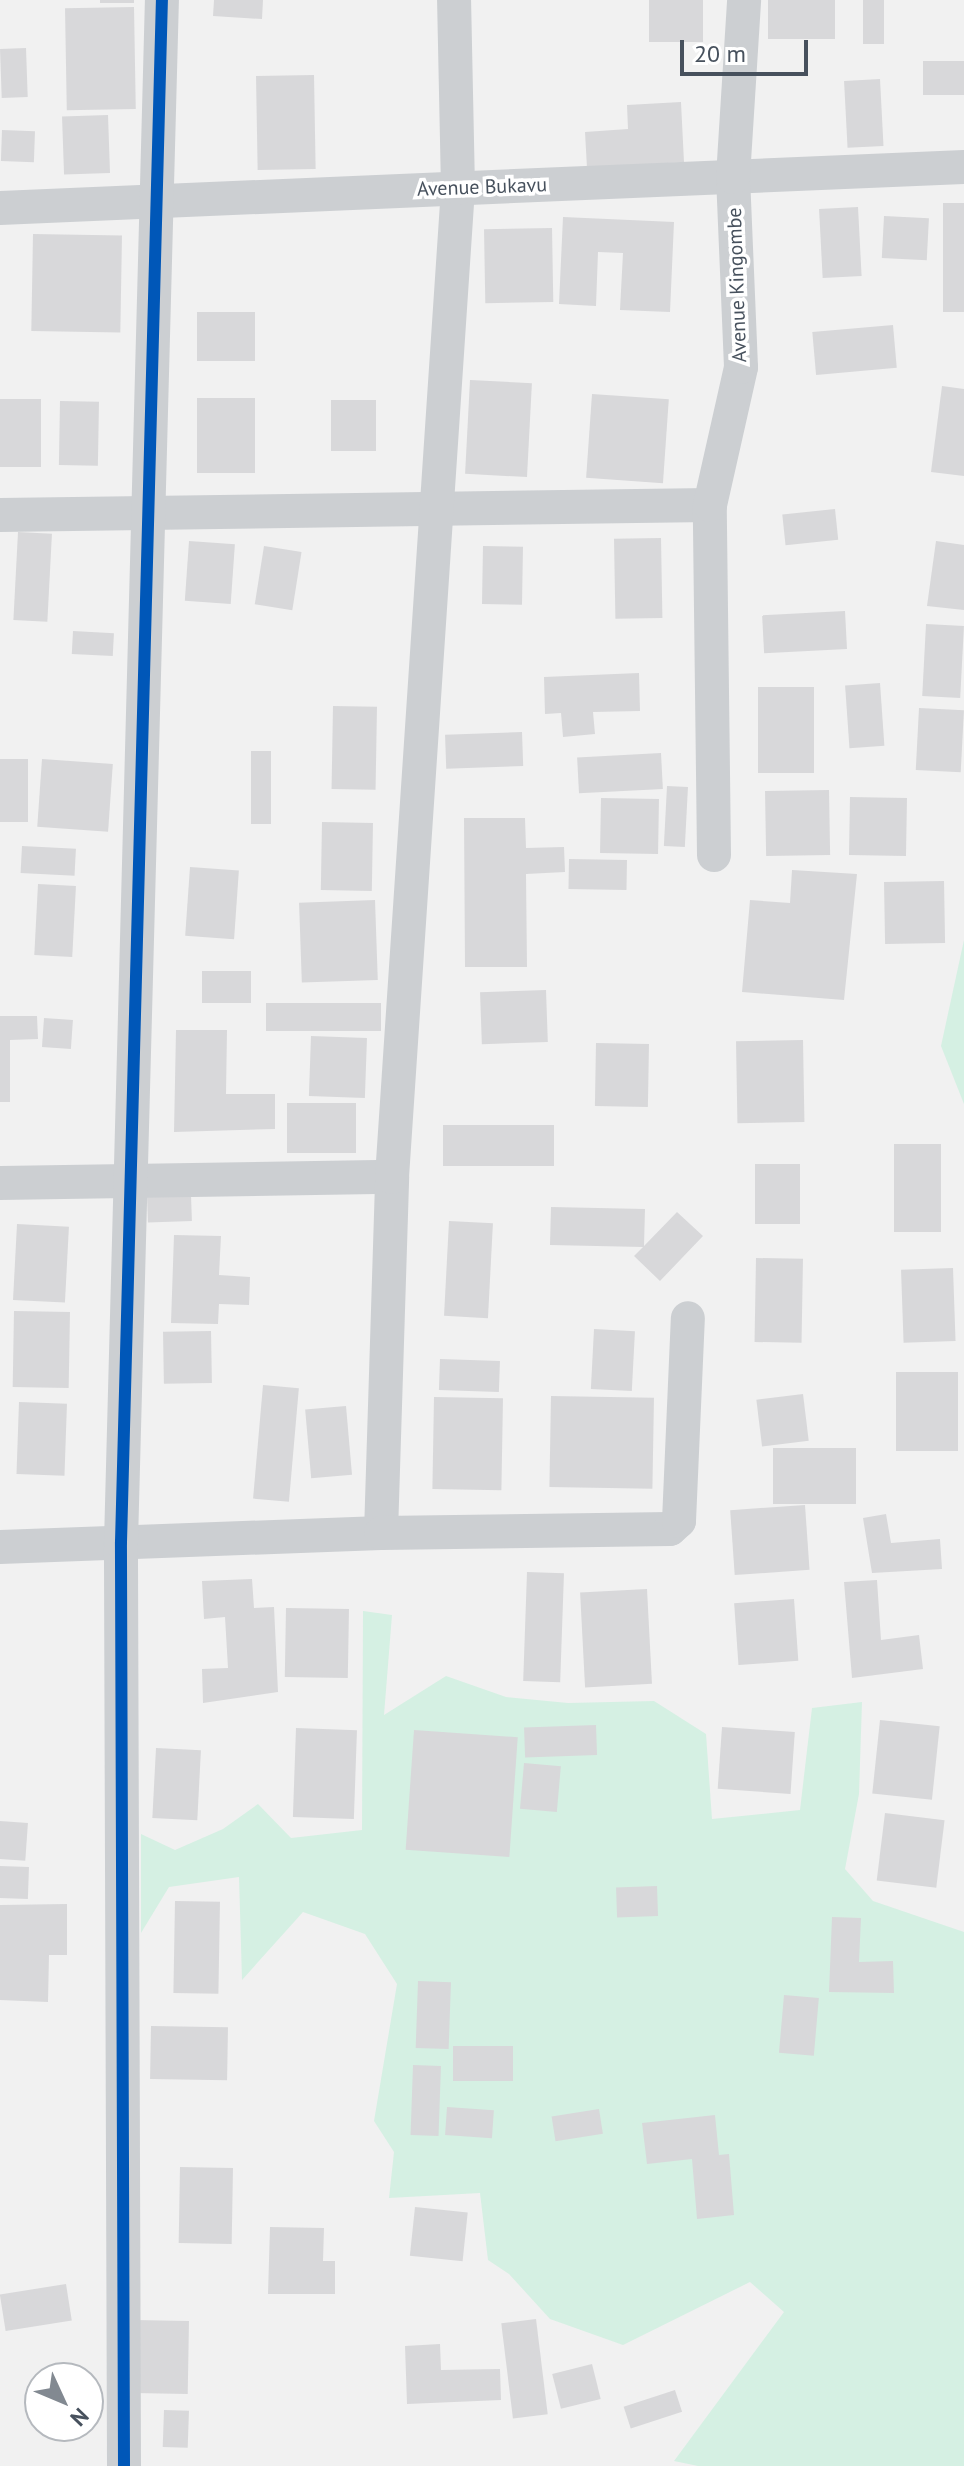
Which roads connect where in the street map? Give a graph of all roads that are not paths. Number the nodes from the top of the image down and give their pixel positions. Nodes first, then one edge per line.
1 (162, 0) edge
2 (454, 0) edge
3 (744, 0) edge
4 (964, 167) edge
5 (733, 177) junction
6 (458, 188) junction
7 (156, 201) junction
8 (0, 208) edge
9 (710, 505) junction
10 (434, 509) junction
11 (148, 513) junction
12 (0, 515) edge
13 (714, 855) dead end
14 (392, 1177) junction
15 (130, 1181) junction
16 (0, 1183) edge
17 (688, 1318) dead end
18 (381, 1533) junction
19 (121, 1542) junction
20 (0, 1547) edge
21 (124, 2466) edge

1 - 7 street
2 - 6 street
3 - 5 street, Avenue Kingombe
4 - 5 street, Avenue Bukavu
5 - 6 street, Avenue Bukavu
5 - 9 street, Avenue Kingombe
6 - 7 street, Avenue Bukavu
6 - 10 street
7 - 8 street, Avenue Bukavu
7 - 11 street
9 - 10 street
9 - 13 street, Avenue Kingombe
10 - 11 street
10 - 14 street
11 - 12 street
11 - 15 street
14 - 15 street
14 - 18 street
15 - 16 street
15 - 19 street
17 - 18 street
18 - 19 street
19 - 20 street
19 - 21 street

